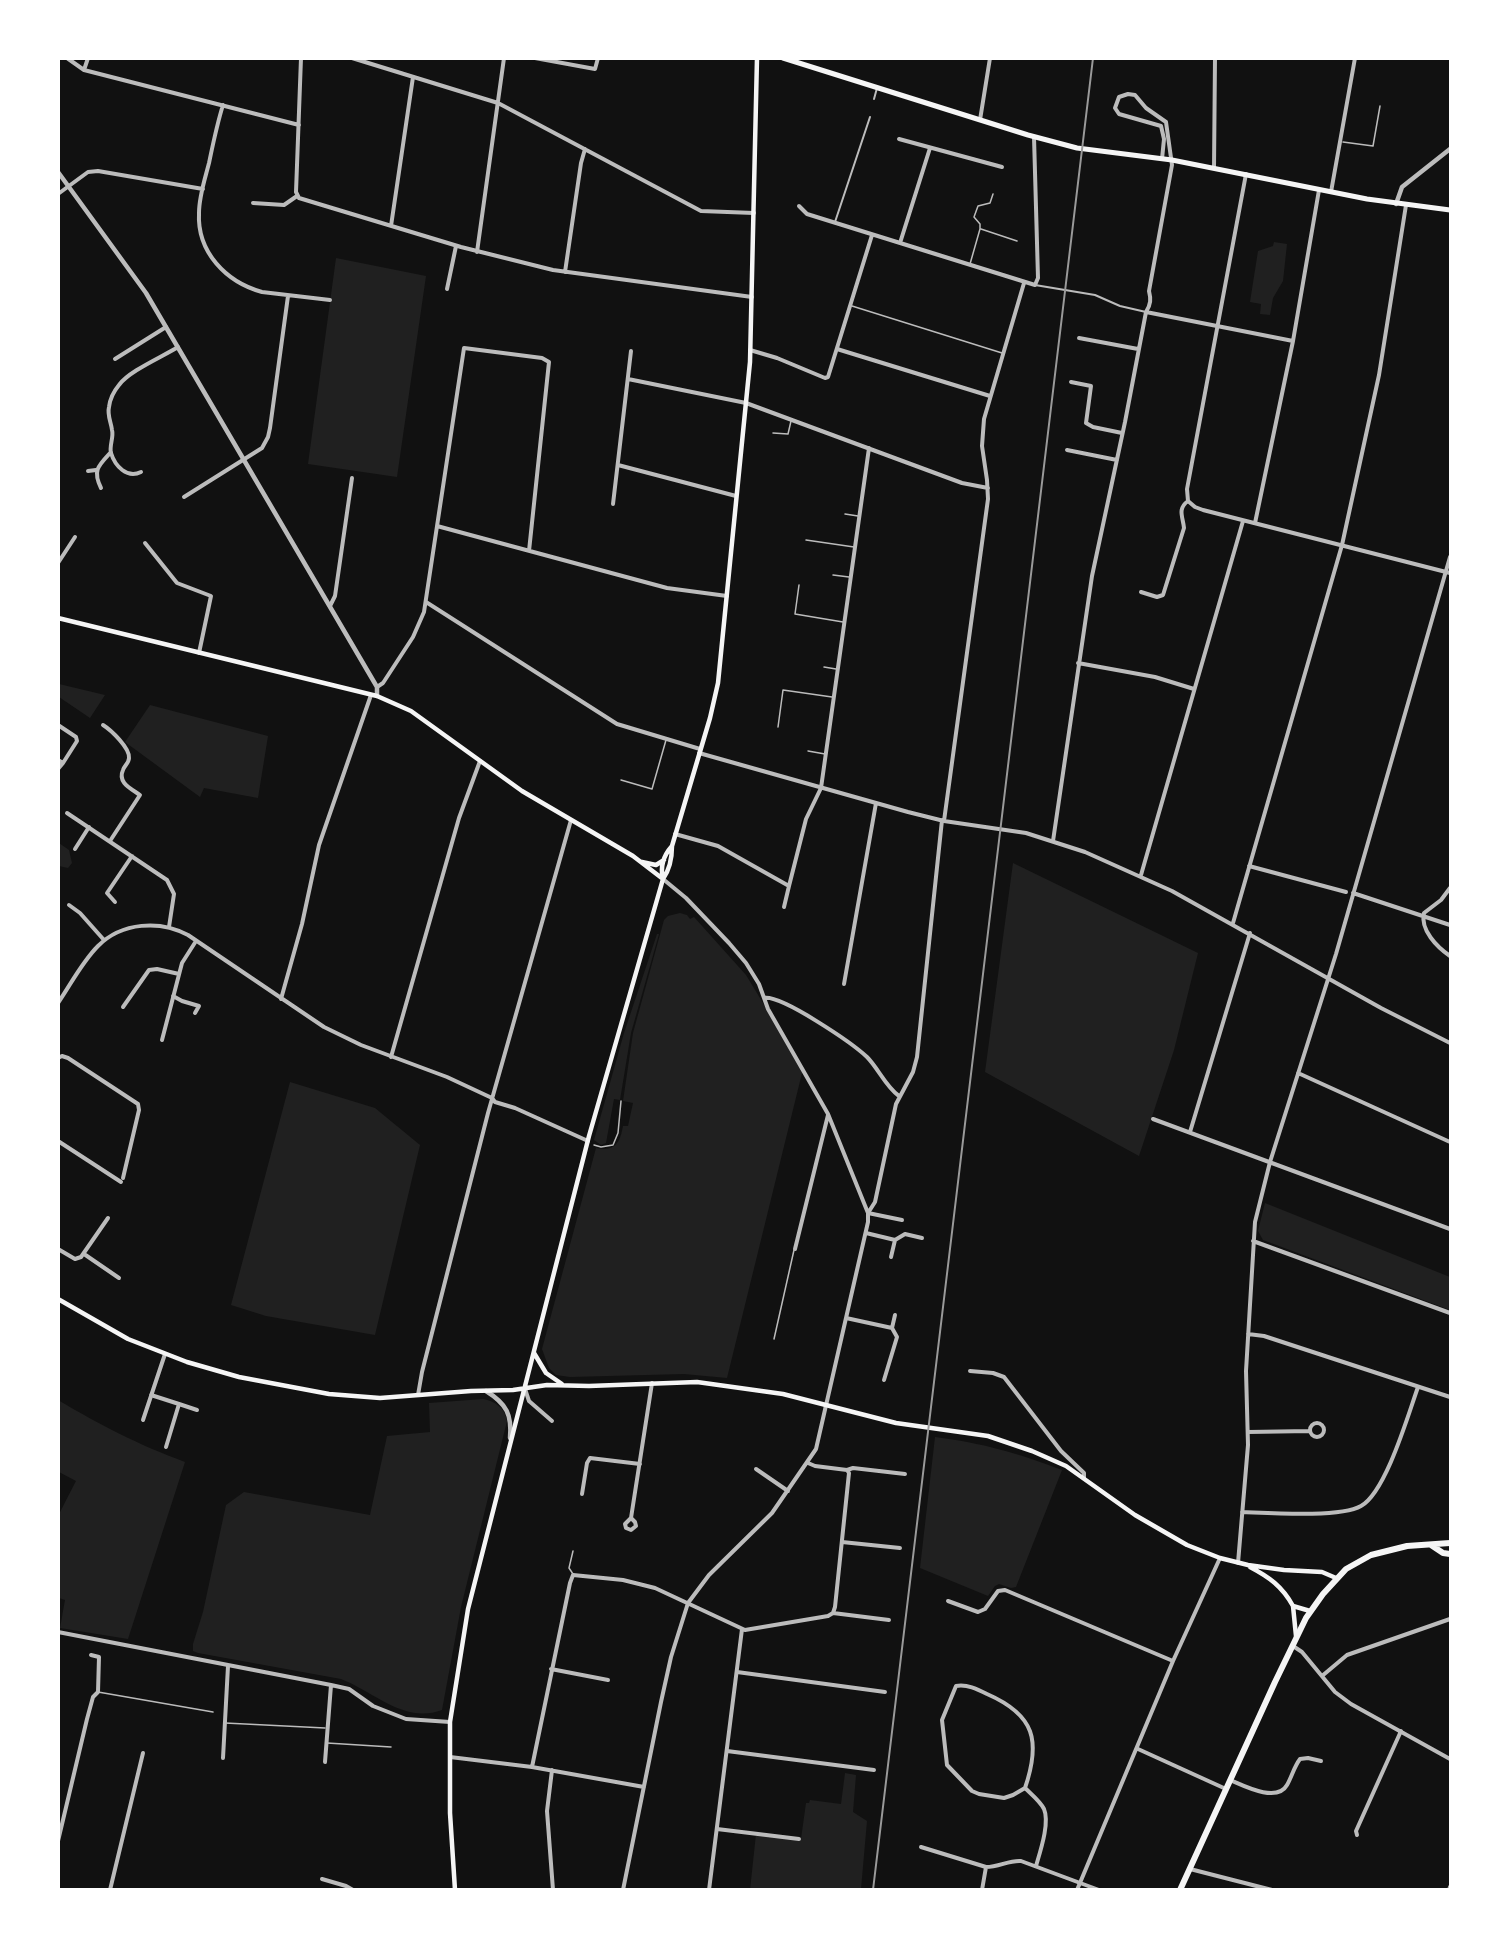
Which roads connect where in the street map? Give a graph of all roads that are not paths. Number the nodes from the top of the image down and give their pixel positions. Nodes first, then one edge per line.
1 (67, 58) edge
2 (88, 58) edge
3 (302, 58) edge
4 (352, 58) edge
5 (504, 58) edge
6 (535, 58) edge
7 (598, 58) edge
8 (757, 58) edge
9 (783, 58) edge
10 (990, 58) edge
11 (1215, 58) edge
12 (1355, 58) edge
13 (84, 70) junction
14 (412, 77) junction
15 (877, 88) junction
16 (874, 99) dead end
17 (498, 104) junction
18 (222, 105) junction
19 (1380, 106) dead end
20 (870, 117) dead end
21 (980, 120) junction
22 (298, 125) junction
23 (1035, 137) junction
24 (899, 139) dead end
25 (1340, 141) junction
26 (930, 148) junction
27 (585, 149) junction
28 (1450, 149) edge
29 (1162, 159) junction
30 (1172, 160) junction
31 (1002, 167) dead end
32 (1214, 168) junction
33 (58, 172) edge
34 (1246, 174) junction
35 (68, 186) junction
36 (202, 189) junction
37 (1319, 190) junction
38 (1331, 192) junction
39 (58, 194) edge
40 (993, 194) dead end
41 (297, 196) junction
42 (253, 203) dead end
43 (1396, 204) junction
44 (1406, 205) junction
45 (799, 207) dead end
46 (1450, 210) edge
47 (754, 213) junction
48 (835, 222) junction
49 (391, 226) junction
50 (980, 229) junction
51 (872, 235) junction
52 (1017, 241) dead end
53 (900, 243) junction
54 (456, 246) junction
55 (477, 252) junction
56 (970, 265) junction
57 (565, 272) junction
58 (1024, 283) junction
59 (1035, 285) junction
60 (447, 289) dead end
61 (288, 296) junction
62 (752, 297) junction
63 (330, 300) dead end
64 (851, 306) junction
65 (1146, 312) junction
66 (1217, 326) junction
67 (166, 327) junction
68 (1079, 338) dead end
69 (1293, 341) junction
70 (177, 347) junction
71 (837, 349) junction
72 (1138, 349) junction
73 (750, 350) junction
74 (631, 351) dead end
75 (1003, 353) junction
76 (115, 359) dead end
77 (628, 379) junction
78 (1071, 382) dead end
79 (990, 396) junction
80 (746, 403) junction
81 (791, 420) junction
82 (773, 433) dead end
83 (1122, 433) junction
84 (869, 448) junction
85 (1067, 450) dead end
86 (111, 452) junction
87 (1117, 460) junction
88 (244, 461) junction
89 (618, 465) junction
90 (97, 470) junction
91 (88, 471) dead end
92 (141, 472) dead end
93 (352, 478) dead end
94 (101, 488) dead end
95 (988, 488) junction
96 (736, 496) junction
97 (184, 497) dead end
98 (1188, 501) junction
99 (613, 504) dead end
100 (845, 514) dead end
101 (859, 516) junction
102 (1243, 521) junction
103 (1255, 523) junction
104 (438, 526) junction
105 (75, 537) dead end
106 (806, 540) dead end
107 (145, 543) dead end
108 (1342, 545) junction
109 (855, 547) junction
110 (529, 551) junction
111 (1450, 557) edge
112 (58, 563) edge
113 (1448, 572) edge
114 (833, 575) dead end
115 (850, 577) junction
116 (799, 585) dead end
117 (1141, 592) dead end
118 (727, 596) junction
119 (426, 602) junction
120 (330, 606) junction
121 (58, 618) edge
122 (843, 622) junction
123 (199, 652) junction
124 (1078, 663) junction
125 (824, 667) dead end
126 (837, 669) junction
127 (377, 687) junction
128 (1195, 689) junction
129 (371, 694) junction
130 (377, 696) junction
131 (833, 697) junction
132 (58, 725) edge
133 (103, 725) dead end
134 (778, 727) dead end
135 (667, 739) junction
136 (699, 751) junction
137 (808, 751) dead end
138 (826, 754) junction
139 (61, 761) edge
140 (480, 761) junction
141 (58, 769) edge
142 (621, 780) dead end
143 (821, 788) junction
144 (876, 803) junction
145 (67, 813) dead end
146 (571, 820) junction
147 (943, 820) junction
148 (89, 827) junction
149 (675, 834) junction
150 (110, 841) junction
151 (1053, 841) junction
152 (672, 846) junction
153 (75, 849) dead end
154 (132, 856) junction
155 (664, 860) junction
156 (642, 862) junction
157 (1250, 866) junction
158 (1141, 876) junction
159 (663, 879) junction
160 (789, 886) junction
161 (1450, 888) edge
162 (1346, 892) dead end
163 (1353, 893) junction
164 (116, 902) dead end
165 (69, 905) dead end
166 (784, 907) dead end
167 (1423, 916) junction
168 (1233, 923) junction
169 (1450, 925) edge
170 (169, 927) junction
171 (1250, 933) junction
172 (104, 940) junction
173 (196, 940) junction
174 (1450, 956) edge
175 (179, 974) junction
176 (1328, 978) junction
177 (844, 984) dead end
178 (173, 996) junction
179 (764, 998) junction
180 (281, 999) junction
181 (58, 1003) edge
182 (123, 1007) dead end
183 (195, 1013) dead end
184 (162, 1040) dead end
185 (1450, 1043) edge
186 (391, 1057) junction
187 (58, 1058) edge
188 (1298, 1073) junction
189 (899, 1096) junction
190 (492, 1098) junction
191 (621, 1101) dead end
192 (828, 1114) junction
193 (1153, 1119) dead end
194 (1190, 1132) junction
195 (58, 1141) edge
196 (588, 1141) junction
197 (1450, 1142) edge
198 (594, 1144) dead end
199 (1270, 1162) junction
200 (868, 1213) junction
201 (108, 1218) dead end
202 (902, 1220) dead end
203 (1450, 1229) edge
204 (866, 1233) junction
205 (922, 1238) dead end
206 (895, 1240) junction
207 (1252, 1241) junction
208 (58, 1249) edge
209 (795, 1249) joint
210 (84, 1254) junction
211 (891, 1257) dead end
212 (119, 1278) dead end
213 (58, 1299) edge
214 (1450, 1313) edge
215 (895, 1315) dead end
216 (846, 1318) junction
217 (892, 1328) junction
218 (1248, 1334) junction
219 (774, 1339) dead end
220 (534, 1353) junction
221 (165, 1354) junction
222 (970, 1371) dead end
223 (884, 1380) dead end
224 (652, 1383) junction
225 (564, 1386) junction
226 (1418, 1387) junction
227 (525, 1389) junction
228 (486, 1390) junction
229 (151, 1395) junction
230 (418, 1395) junction
231 (1450, 1397) edge
232 (179, 1404) junction
233 (826, 1404) junction
234 (196, 1410) dead end
235 (143, 1420) dead end
236 (552, 1421) dead end
237 (1310, 1431) dead end
238 (1248, 1432) junction
239 (510, 1441) junction
240 (166, 1447) dead end
241 (808, 1463) junction
242 (640, 1464) junction
243 (756, 1470) dead end
244 (847, 1470) junction
245 (905, 1474) dead end
246 (1084, 1478) junction
247 (788, 1491) junction
248 (582, 1494) dead end
249 (1242, 1512) junction
250 (631, 1518) dead end
251 (842, 1542) junction
252 (1450, 1542) edge
253 (1430, 1545) junction
254 (900, 1548) dead end
255 (573, 1551) dead end
256 (1450, 1554) edge
257 (1220, 1558) junction
258 (1238, 1563) junction
259 (1248, 1565) junction
260 (1278, 1569) junction
261 (573, 1575) junction
262 (1336, 1578) junction
263 (1275, 1582) junction
264 (948, 1601) dead end
265 (688, 1602) junction
266 (1293, 1606) junction
267 (1310, 1611) junction
268 (833, 1613) junction
269 (1450, 1619) edge
270 (889, 1620) dead end
271 (742, 1629) junction
272 (58, 1632) edge
273 (1294, 1642) junction
274 (91, 1655) dead end
275 (1173, 1661) junction
276 (228, 1666) junction
277 (551, 1669) junction
278 (737, 1672) junction
279 (1322, 1676) junction
280 (608, 1680) dead end
281 (331, 1684) junction
282 (98, 1692) junction
283 (885, 1692) dead end
284 (213, 1712) dead end
285 (450, 1722) junction
286 (225, 1723) junction
287 (326, 1728) junction
288 (1401, 1731) junction
289 (326, 1743) junction
290 (391, 1747) dead end
291 (1137, 1749) junction
292 (727, 1751) junction
293 (142, 1754) dead end
294 (450, 1756) junction
295 (223, 1758) dead end
296 (1450, 1759) edge
297 (1321, 1761) dead end
298 (325, 1762) dead end
299 (532, 1767) junction
300 (552, 1770) junction
301 (874, 1770) dead end
302 (1230, 1780) junction
303 (644, 1787) junction
304 (1024, 1788) junction
305 (1226, 1789) junction
306 (717, 1829) junction
307 (1357, 1835) dead end
308 (799, 1839) dead end
309 (58, 1842) edge
310 (921, 1847) dead end
311 (1036, 1866) junction
312 (986, 1867) junction
313 (1190, 1869) junction
314 (322, 1879) dead end
315 (1080, 1882) junction
316 (110, 1890) edge
317 (353, 1890) edge
318 (455, 1890) edge
319 (553, 1890) edge
320 (623, 1890) edge
321 (709, 1890) edge
322 (982, 1890) edge
323 (1077, 1890) edge
324 (1099, 1890) edge
325 (1180, 1890) edge
326 (1272, 1890) edge

1 - 13 street
2 - 13 street
3 - 22 street
4 - 14 street
5 - 17 street
6 - 7 street
8 - 47 main road
9 - 15 main road
10 - 21 street
11 - 32 street
12 - 25 street
13 - 18 street
14 - 17 street
14 - 49 street
15 - 16 street
15 - 21 main road
17 - 27 street
17 - 55 street
18 - 22 street
18 - 36 street
19 - 25 lane
20 - 48 street
21 - 23 main road
22 - 41 street
23 - 29 main road
23 - 59 street
24 - 26 street
25 - 38 street
26 - 31 street
26 - 53 street
27 - 47 street
27 - 57 street
28 - 43 street
29 - 30 main road
29 - 30 street
30 - 32 main road
30 - 65 street
32 - 34 main road
33 - 35 street
34 - 37 main road
34 - 66 street
35 - 36 street
35 - 39 street
35 - 67 street
36 - 61 street
37 - 38 main road
37 - 69 street
38 - 43 main road
40 - 50 lane
41 - 42 street
41 - 49 street
43 - 44 main road
44 - 46 main road
44 - 108 street
45 - 48 street
47 - 62 main road
48 - 51 street
49 - 54 street
50 - 52 lane
50 - 56 lane
51 - 53 street
51 - 64 street
53 - 56 street
54 - 55 street
54 - 60 street
55 - 57 street
56 - 58 street
57 - 62 street
58 - 59 street
58 - 75 street
59 - 65 street
61 - 63 street
61 - 88 street
62 - 73 main road
64 - 71 street
64 - 75 lane
65 - 66 street
65 - 72 street
66 - 69 street
66 - 98 street
67 - 70 street
67 - 76 street
68 - 72 street
69 - 103 street
70 - 86 street
70 - 88 street
71 - 73 street
71 - 79 street
72 - 83 street
73 - 80 main road
74 - 77 street
75 - 79 street
77 - 80 street
77 - 89 street
78 - 83 street
79 - 95 street
80 - 81 street
80 - 96 main road
81 - 82 lane
81 - 84 street
83 - 87 street
84 - 95 street
84 - 101 street
85 - 87 street
86 - 90 street
86 - 92 street
87 - 124 street
88 - 97 street
88 - 120 street
89 - 96 street
89 - 99 street
90 - 91 street
90 - 94 street
93 - 120 street
95 - 147 street
96 - 118 main road
98 - 102 street
98 - 117 street
100 - 101 lane
101 - 109 street
102 - 103 street
102 - 128 street
103 - 108 street
104 - 110 street
104 - 110 street
104 - 119 street
105 - 112 street
106 - 109 lane
107 - 123 street
108 - 113 street
108 - 157 street
109 - 115 street
110 - 118 street
111 - 113 street
113 - 163 street
114 - 115 lane
115 - 122 street
116 - 122 lane
118 - 136 main road
119 - 127 street
119 - 135 street
120 - 127 street
121 - 123 main road
122 - 126 street
123 - 129 main road
124 - 128 street
124 - 151 street
125 - 126 lane
126 - 131 street
127 - 130 street
128 - 158 street
129 - 130 main road
129 - 180 street
130 - 140 main road
131 - 134 lane
131 - 138 street
132 - 139 street
133 - 150 street
135 - 136 street
135 - 142 lane
136 - 143 street
136 - 149 main road
137 - 138 lane
138 - 143 street
139 - 141 street
140 - 146 main road
140 - 186 street
143 - 144 street
143 - 160 street
144 - 147 street
144 - 177 street
145 - 148 street
146 - 156 main road
146 - 190 street
147 - 151 street
147 - 189 street
148 - 150 street
148 - 153 street
149 - 152 main road
149 - 160 street
150 - 154 street
151 - 158 street
152 - 155 main road
152 - 159 main road
154 - 164 street
154 - 170 street
155 - 156 main road
155 - 159 main road
156 - 159 main road
157 - 162 street
157 - 168 street
158 - 168 street
159 - 179 street
159 - 196 main road
160 - 166 street
161 - 167 street
163 - 167 street
163 - 176 street
165 - 172 street
167 - 169 street
167 - 174 street
168 - 171 street
170 - 172 street
170 - 173 street
171 - 176 street
171 - 194 street
172 - 181 street
173 - 175 street
173 - 180 street
175 - 178 street
175 - 182 street
176 - 185 street
176 - 188 street
178 - 183 street
178 - 184 street
179 - 189 street
179 - 192 street
180 - 186 street
186 - 190 street
187 - 195 street
188 - 197 street
188 - 199 street
189 - 200 street
190 - 196 street
190 - 230 street
191 - 198 lane
192 - 200 street
192 - 209 street
193 - 194 street
194 - 199 street
196 - 220 main road
199 - 203 street
199 - 207 street
200 - 202 street
200 - 204 street
201 - 210 street
204 - 206 street
204 - 216 street
205 - 206 street
206 - 211 street
207 - 214 street
207 - 218 street
208 - 210 street
209 - 219 lane
210 - 212 street
213 - 221 main road
215 - 217 street
216 - 217 street
216 - 233 street
217 - 223 street
218 - 226 street
218 - 238 street
220 - 225 main road
220 - 227 main road
221 - 229 street
221 - 230 main road
222 - 246 street
224 - 225 main road
224 - 233 main road
224 - 242 street
225 - 227 main road
226 - 231 street
226 - 249 street
227 - 228 main road
227 - 236 street
227 - 239 main road
228 - 230 main road
228 - 239 street
229 - 232 street
229 - 235 street
232 - 234 street
232 - 240 street
233 - 241 street
233 - 246 main road
237 - 238 street
238 - 249 street
239 - 285 main road
241 - 244 street
241 - 247 street
242 - 248 street
242 - 250 street
243 - 247 street
244 - 245 street
244 - 251 street
246 - 257 main road
247 - 265 street
249 - 258 street
251 - 254 street
251 - 268 street
252 - 253 highway
253 - 256 highway
253 - 262 highway
255 - 261 lane
257 - 258 main road
257 - 275 street
258 - 259 main road
259 - 260 main road
259 - 263 main road
260 - 262 main road
260 - 263 main road
261 - 265 street
261 - 277 street
262 - 267 highway
263 - 266 main road
264 - 275 street
265 - 271 street
265 - 303 street
266 - 267 main road
266 - 273 main road
267 - 273 highway
268 - 270 street
268 - 271 street
269 - 279 street
271 - 278 street
272 - 276 street
273 - 279 street
273 - 302 highway
274 - 282 street
275 - 291 street
276 - 281 street
276 - 286 street
277 - 280 street
277 - 299 street
278 - 283 street
278 - 292 street
279 - 288 street
281 - 285 street
281 - 287 street
282 - 284 lane
282 - 309 street
285 - 294 main road
286 - 287 lane
286 - 295 street
287 - 289 street
288 - 296 street
288 - 307 street
289 - 290 lane
289 - 298 street
291 - 305 street
291 - 315 street
292 - 301 street
292 - 306 street
293 - 316 street
294 - 299 street
294 - 318 main road
297 - 302 street
299 - 300 street
300 - 303 street
300 - 319 street
302 - 305 highway
303 - 320 street
304 - 304 street
304 - 311 street
305 - 313 highway
306 - 308 street
306 - 321 street
310 - 312 street
311 - 312 street
311 - 315 street
312 - 322 street
313 - 325 highway
313 - 326 street
314 - 317 street
315 - 323 street
315 - 324 street

